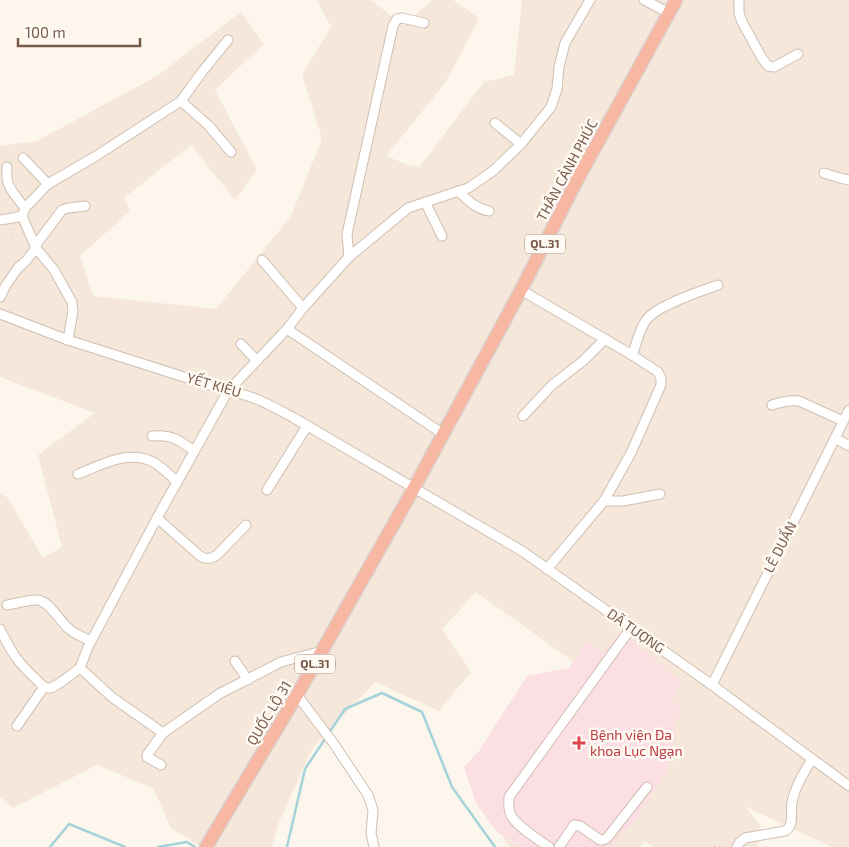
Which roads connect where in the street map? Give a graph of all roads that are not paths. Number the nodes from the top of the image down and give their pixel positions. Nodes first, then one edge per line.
1 (590, 0) edge
2 (644, 0) edge
3 (676, 0) edge
4 (739, 0) edge
5 (669, 13) junction
6 (424, 24) dead end
7 (228, 40) dead end
8 (798, 54) dead end
9 (181, 101) junction
10 (495, 123) dead end
11 (521, 144) junction
12 (231, 152) dead end
13 (23, 158) dead end
14 (7, 167) dead end
15 (824, 173) dead end
16 (849, 180) edge
17 (48, 184) junction
18 (458, 191) junction
19 (425, 202) junction
20 (85, 206) dead end
21 (489, 211) dead end
22 (23, 212) junction
23 (2, 218) edge
24 (442, 236) dead end
25 (35, 247) junction
26 (349, 257) junction
27 (262, 260) dead end
28 (718, 285) dead end
29 (521, 290) junction
30 (0, 297) edge
31 (303, 308) junction
32 (0, 314) edge
33 (287, 329) junction
34 (605, 339) junction
35 (68, 340) junction
36 (241, 344) dead end
37 (632, 355) junction
38 (257, 361) junction
39 (228, 391) junction
40 (772, 405) dead end
41 (849, 410) edge
42 (523, 416) dead end
43 (844, 421) junction
44 (307, 426) junction
45 (443, 434) junction
46 (152, 436) dead end
47 (835, 438) junction
48 (849, 446) edge
49 (194, 451) junction
50 (78, 474) dead end
51 (178, 482) junction
52 (414, 488) junction
53 (266, 490) dead end
54 (660, 494) dead end
55 (604, 501) junction
56 (157, 518) junction
57 (246, 525) dead end
58 (547, 569) junction
59 (7, 605) dead end
60 (631, 628) junction
61 (0, 629) edge
62 (91, 641) junction
63 (322, 651) junction
64 (235, 661) dead end
65 (80, 668) junction
66 (248, 680) junction
67 (712, 685) junction
68 (44, 686) junction
69 (297, 695) junction
70 (17, 726) dead end
71 (163, 733) junction
72 (812, 759) junction
73 (161, 765) dead end
74 (849, 786) edge
75 (647, 787) dead end
76 (208, 843) edge
77 (374, 847) edge
78 (549, 847) edge
79 (559, 847) edge
80 (737, 847) edge

1 - 11 street
2 - 5 street
3 - 5 highway, THÂN CẢNH PHÚC / QL.31
4 - 8 street
5 - 29 highway, THÂN CẢNH PHÚC / QL.31
6 - 26 street
7 - 9 street
9 - 12 street
9 - 17 street
10 - 11 street
11 - 18 street
13 - 17 street
14 - 22 street
15 - 16 street
17 - 22 street
18 - 19 street
18 - 21 street
19 - 24 street
19 - 26 street
20 - 25 street
22 - 23 street
22 - 25 street
25 - 30 street
25 - 35 street
26 - 31 street
27 - 31 street
28 - 37 street
29 - 34 street
29 - 45 highway, THÂN CẢNH PHÚC / QL.31
31 - 33 street
32 - 35 street, YẾT KIÊU
33 - 38 street
33 - 45 street
34 - 37 street
34 - 42 street
35 - 39 street, YẾT KIÊU
36 - 38 street
37 - 55 street
38 - 39 street
39 - 44 street, YẾT KIÊU
39 - 49 street
40 - 43 street
41 - 43 street, LÊ DUẨN
43 - 47 street, LÊ DUẨN
44 - 52 street, YẾT KIÊU
44 - 53 street
45 - 52 highway, THÂN CẢNH PHÚC / QL.31
46 - 49 street
47 - 48 street
47 - 67 street, LÊ DUẨN
49 - 51 street
50 - 51 street
51 - 56 street
52 - 58 street, DÃ TƯỢNG
52 - 63 highway, QUỐC LỘ 31 / QL.31
54 - 55 street
55 - 58 street
56 - 57 street
56 - 62 street
58 - 60 street, DÃ TƯỢNG
59 - 62 street
60 - 67 street, DÃ TƯỢNG
60 - 78 street
61 - 68 street
62 - 65 street
63 - 66 street
63 - 69 highway, QUỐC LỘ 31 / QL.31
64 - 66 street
65 - 68 street
65 - 71 street
66 - 71 street
67 - 72 street, DÃ TƯỢNG
68 - 70 street
69 - 76 highway, QUỐC LỘ 31 / QL.31
69 - 77 street
71 - 73 street
72 - 74 street, DÃ TƯỢNG
72 - 80 street
75 - 79 street

